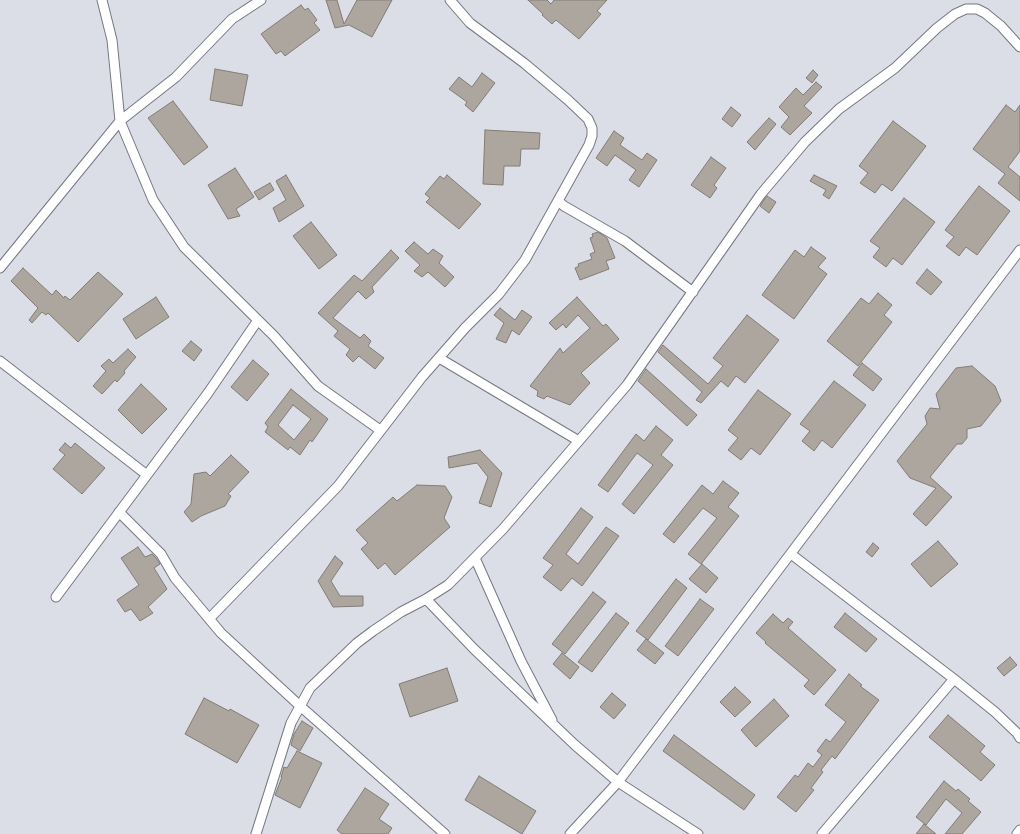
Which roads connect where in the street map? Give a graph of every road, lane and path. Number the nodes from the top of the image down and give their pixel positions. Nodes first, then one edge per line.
1 (102, 0) edge
2 (261, 0) edge
3 (450, 0) edge
4 (1020, 47) edge
5 (120, 121) junction
6 (558, 201) junction
7 (1020, 250) edge
8 (0, 268) edge
9 (693, 292) junction
10 (258, 320) junction
11 (439, 358) junction
12 (0, 361) edge
13 (380, 430) junction
14 (579, 441) junction
15 (146, 475) junction
16 (119, 512) junction
17 (790, 554) junction
18 (475, 558) junction
19 (56, 597) dead end
20 (426, 599) junction
21 (209, 619) junction
22 (954, 679) junction
23 (299, 706) junction
24 (556, 726) junction
25 (1020, 738) edge
26 (618, 782) junction
27 (1020, 830) edge
28 (256, 834) edge
29 (445, 834) edge
30 (570, 834) edge
31 (698, 834) edge
32 (822, 834) edge
33 (1017, 834) edge

1 - 5 street
2 - 5 street
3 - 6 street
4 - 9 street
5 - 8 street
5 - 10 street
6 - 9 street
6 - 11 street
7 - 17 street
9 - 14 street
10 - 13 street
10 - 15 street
11 - 13 street
11 - 14 street
12 - 15 street
13 - 21 street
14 - 18 street
15 - 16 street
16 - 19 street
16 - 21 street
17 - 22 street
17 - 26 street
18 - 20 street
18 - 24 street
20 - 23 street
20 - 24 street
21 - 23 street
22 - 25 street
22 - 32 street
23 - 28 street
23 - 29 street
24 - 26 street
26 - 30 street
26 - 31 street
27 - 33 street

